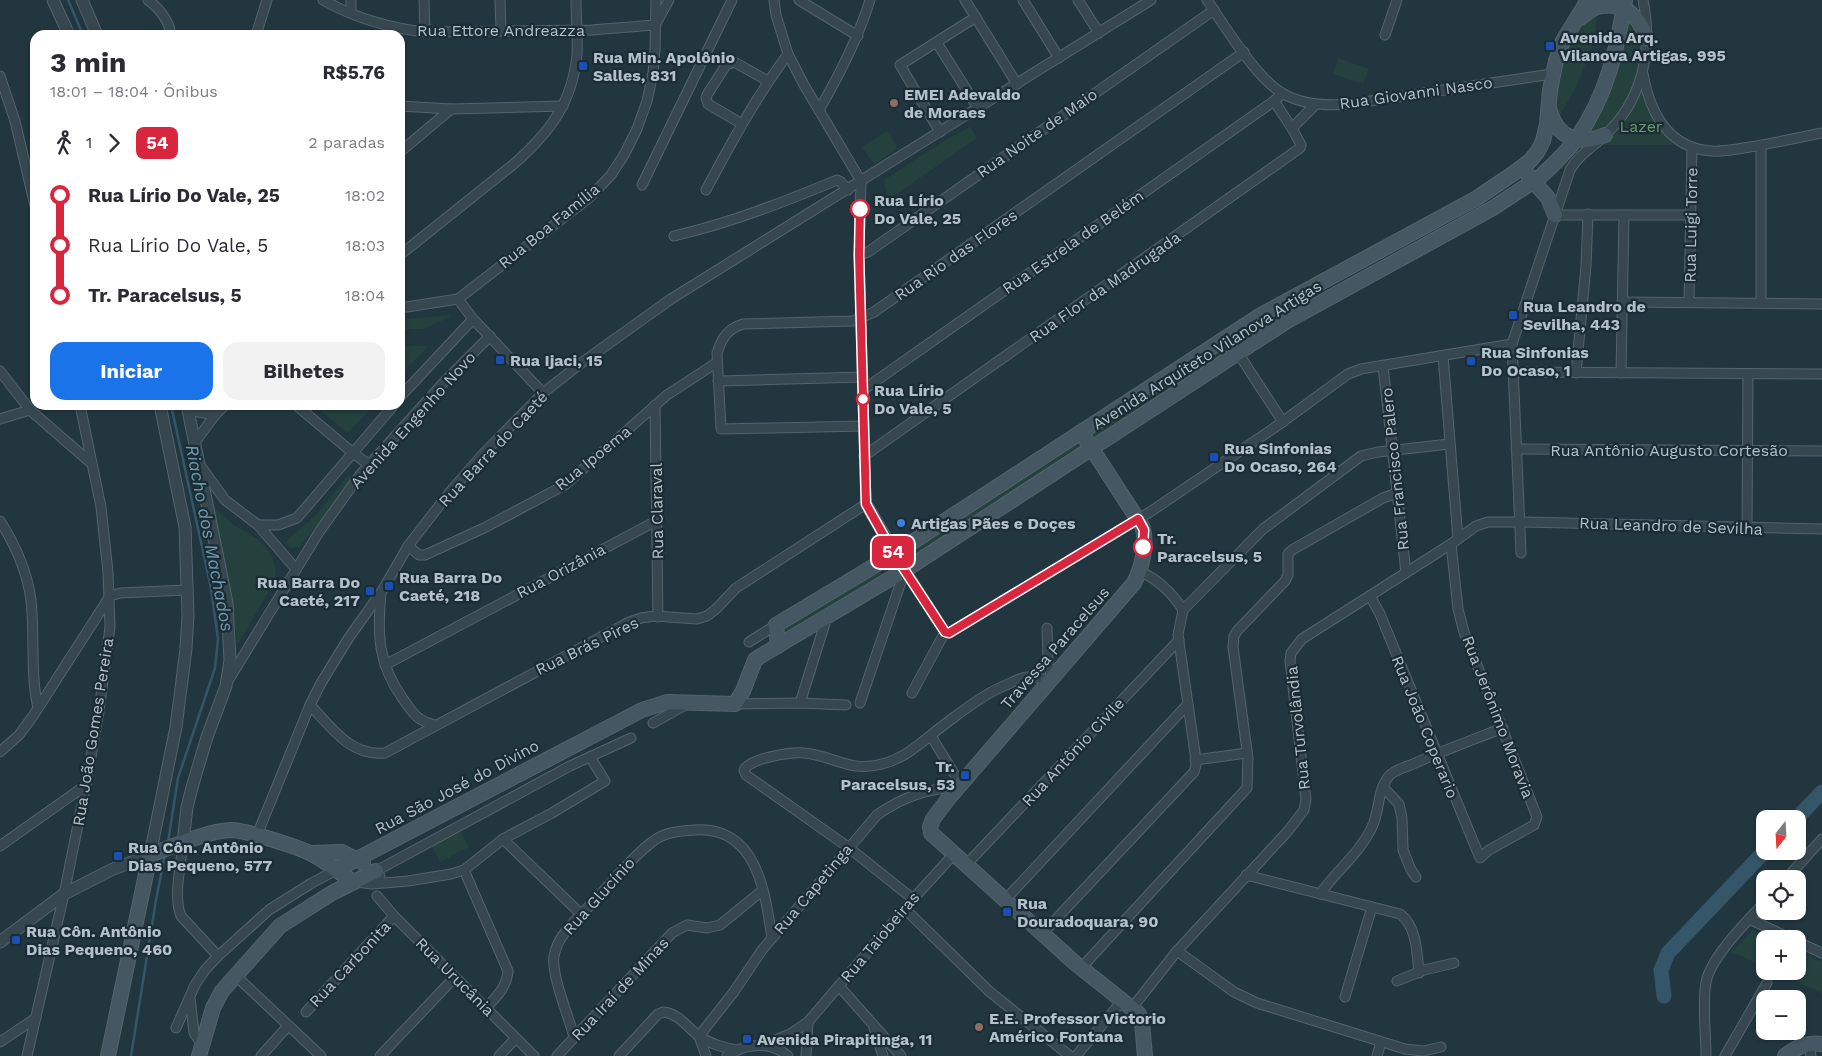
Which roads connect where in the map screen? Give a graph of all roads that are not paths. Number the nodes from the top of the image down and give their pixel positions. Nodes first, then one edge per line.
1 (53, 0) edge
2 (82, 0) edge
3 (148, 0) edge
4 (324, 0) edge
5 (351, 0) edge
6 (424, 0) edge
7 (500, 0) edge
8 (576, 0) edge
9 (656, 0) edge
10 (669, 0) edge
11 (732, 0) edge
12 (774, 0) edge
13 (799, 0) edge
14 (870, 0) edge
15 (965, 0) edge
16 (1023, 0) edge
17 (1078, 0) edge
18 (1151, 0) edge
19 (1207, 0) edge
20 (1397, 0) edge
21 (1588, 0) edge
22 (1643, 0) edge
23 (266, 2) edge
24 (1139, 3) edge
25 (1624, 3) edge
26 (1214, 10) junction
27 (351, 13) junction
28 (976, 18) junction
29 (1574, 23) junction
30 (654, 25) junction
31 (67, 30) edge
32 (96, 30) edge
33 (170, 30) edge
34 (258, 30) edge
35 (500, 30) junction
36 (576, 30) junction
37 (425, 32) junction
38 (1099, 33) junction
39 (1385, 35) dead end
40 (858, 36) junction
41 (1647, 40) junction
42 (937, 43) junction
43 (1244, 52) junction
44 (788, 54) junction
45 (1059, 58) junction
46 (1643, 72) junction
47 (1552, 74) junction
48 (0, 76) edge
49 (768, 82) junction
50 (1017, 84) junction
51 (1282, 94) junction
52 (1274, 101) junction
53 (1316, 104) junction
54 (1549, 105) junction
55 (405, 106) edge
56 (563, 106) junction
57 (978, 108) junction
58 (451, 109) junction
59 (819, 110) junction
60 (742, 124) junction
61 (1292, 128) junction
62 (940, 132) junction
63 (1822, 134) edge
64 (1605, 135) junction
65 (1576, 139) junction
66 (1761, 145) junction
67 (1692, 147) junction
68 (405, 148) edge
69 (1530, 161) junction
70 (860, 181) junction
71 (1534, 182) junction
72 (30, 185) edge
73 (642, 185) dead end
74 (706, 190) dead end
75 (848, 190) junction
76 (1588, 214) junction
77 (1555, 215) junction
78 (1624, 215) junction
79 (1691, 215) junction
80 (674, 236) dead end
81 (405, 251) edge
82 (859, 255) junction
83 (458, 299) junction
84 (1622, 302) junction
85 (1689, 302) junction
86 (1761, 303) junction
87 (1822, 304) edge
88 (405, 307) edge
89 (474, 319) junction
90 (861, 319) junction
91 (490, 336) junction
92 (1512, 344) junction
93 (1238, 353) junction
94 (1443, 356) junction
95 (716, 363) junction
96 (1383, 366) junction
97 (0, 371) edge
98 (1513, 372) junction
99 (1576, 373) junction
100 (1621, 373) junction
101 (1748, 374) junction
102 (1822, 374) edge
103 (863, 377) junction
104 (718, 381) junction
105 (863, 390) junction
106 (405, 392) edge
107 (543, 393) junction
108 (655, 406) junction
109 (30, 410) junction
110 (81, 410) edge
111 (161, 410) edge
112 (189, 410) edge
113 (198, 410) edge
114 (220, 410) edge
115 (302, 410) edge
116 (390, 410) edge
117 (215, 415) junction
118 (0, 418) edge
119 (1283, 422) junction
120 (864, 426) junction
121 (1081, 432) junction
122 (195, 442) junction
123 (1449, 444) junction
124 (1092, 448) junction
125 (1516, 449) junction
126 (1393, 450) junction
127 (1747, 451) junction
128 (1822, 451) edge
129 (353, 453) junction
130 (864, 456) junction
131 (91, 463) junction
132 (368, 464) junction
133 (200, 466) junction
134 (1397, 493) junction
135 (866, 504) junction
136 (1138, 519) junction
137 (658, 520) junction
138 (0, 521) edge
139 (1519, 522) junction
140 (258, 525) junction
141 (1747, 528) junction
142 (1822, 529) edge
143 (1455, 542) junction
144 (408, 546) junction
145 (1521, 553) dead end
146 (894, 554) junction
147 (296, 569) junction
148 (905, 570) junction
149 (1140, 572) junction
150 (1406, 573) junction
151 (877, 587) junction
152 (187, 590) junction
153 (382, 591) junction
154 (896, 595) junction
155 (110, 596) junction
156 (1370, 596) junction
157 (1183, 610) junction
158 (367, 611) junction
159 (658, 616) junction
160 (827, 617) junction
161 (378, 620) junction
162 (776, 625) junction
163 (1046, 628) dead end
164 (945, 632) junction
165 (1179, 640) junction
166 (749, 642) dead end
167 (778, 646) junction
168 (385, 665) junction
169 (1050, 680) junction
170 (226, 686) junction
171 (912, 693) dead end
172 (690, 702) junction
173 (800, 703) junction
174 (860, 703) dead end
175 (734, 704) junction
176 (1188, 704) junction
177 (310, 705) junction
178 (846, 705) dead end
179 (38, 708) junction
180 (417, 718) junction
181 (653, 723) dead end
182 (435, 725) junction
183 (1502, 728) junction
184 (931, 736) junction
185 (631, 738) dead end
186 (406, 741) junction
187 (572, 746) junction
188 (0, 752) edge
189 (1247, 754) junction
190 (1436, 754) junction
191 (590, 757) junction
192 (1195, 760) junction
193 (570, 766) junction
194 (86, 785) junction
195 (960, 786) junction
196 (1383, 787) junction
197 (257, 835) junction
198 (503, 839) junction
199 (1822, 840) edge
200 (181, 843) junction
201 (0, 846) edge
202 (848, 848) junction
203 (156, 853) junction
204 (312, 853) junction
205 (954, 854) junction
206 (1480, 858) joint
207 (358, 859) junction
208 (966, 865) junction
209 (336, 870) junction
210 (464, 870) junction
211 (1794, 870) edge
212 (1246, 875) junction
213 (379, 877) junction
214 (1416, 877) dead end
215 (353, 882) junction
216 (763, 890) junction
217 (64, 894) junction
218 (1320, 894) junction
219 (377, 896) dead end
220 (913, 899) junction
221 (1005, 900) junction
222 (1372, 907) junction
223 (905, 909) junction
224 (1756, 912) edge
225 (582, 915) junction
226 (394, 916) junction
227 (1749, 919) junction
228 (1773, 930) edge
229 (1043, 933) junction
230 (772, 938) junction
231 (0, 942) edge
232 (1806, 946) edge
233 (1177, 951) junction
234 (1822, 953) edge
235 (218, 956) junction
236 (1454, 963) dead end
237 (1081, 968) junction
238 (1419, 973) junction
239 (236, 976) junction
240 (455, 977) junction
241 (1397, 981) dead end
242 (1767, 983) dead end
243 (839, 986) junction
244 (190, 996) junction
245 (1346, 997) dead end
246 (1127, 1005) junction
247 (486, 1008) junction
248 (306, 1012) dead end
249 (36, 1018) junction
250 (808, 1022) junction
251 (874, 1024) junction
252 (288, 1026) junction
253 (176, 1028) dead end
254 (699, 1036) junction
255 (574, 1037) junction
256 (516, 1038) junction
257 (0, 1042) edge
258 (1381, 1042) junction
259 (762, 1044) junction
260 (1440, 1047) dead end
261 (1814, 1048) edge
262 (736, 1050) junction
263 (200, 1051) edge
264 (626, 1052) edge
265 (27, 1056) edge
266 (108, 1056) edge
267 (261, 1056) edge
268 (321, 1056) edge
269 (380, 1056) edge
270 (499, 1056) edge
271 (534, 1056) edge
272 (557, 1056) edge
273 (619, 1056) edge
274 (706, 1056) edge
275 (727, 1056) edge
276 (788, 1056) edge
277 (806, 1056) edge
278 (883, 1056) edge
279 (901, 1056) edge
280 (1070, 1056) edge
281 (1076, 1056) edge
282 (1145, 1056) edge
283 (1376, 1056) edge
284 (1706, 1056) edge
285 (1725, 1056) edge
286 (1785, 1056) edge

1 - 31 street
2 - 32 street
3 - 33 street
4 - 27 street, Rua Ettore Andreazza
5 - 27 street
6 - 37 street
7 - 35 street
8 - 36 street
9 - 30 street, Rua Boa Família
10 - 30 street
11 - 73 street
12 - 44 street
13 - 40 street
14 - 40 street
15 - 28 street
16 - 45 street
17 - 38 street
18 - 24 street, Rua Barra do Caeté
19 - 26 street, Rua Giovanni Nasco
20 - 39 street
21 - 29 main road, Avenida Arquiteto Vilanova Artigas
22 - 41 street
23 - 34 street
24 - 38 street, Rua Barra do Caeté
25 - 29 main road
25 - 41 main road
25 - 65 main road, Avenida Arquiteto Vilanova Artigas
26 - 43 street, Rua Giovanni Nasco
26 - 82 street, Rua Noite de Maio
27 - 37 street, Rua Ettore Andreazza
28 - 42 street
28 - 50 street
29 - 47 main road, Avenida Arquiteto Vilanova Artigas
30 - 36 street, Rua Ettore Andreazza
30 - 83 street, Rua Boa Família
35 - 36 street, Rua Ettore Andreazza
35 - 37 street, Rua Ettore Andreazza
36 - 56 street
38 - 45 street, Rua Barra do Caeté
40 - 59 street
41 - 46 street
42 - 57 street
42 - 62 street
43 - 51 street, Rua Giovanni Nasco
43 - 90 street, Rua Rio das Flores
44 - 49 street
44 - 59 street
45 - 50 street, Rua Barra do Caeté
46 - 64 street
46 - 67 street
47 - 53 street, Rua Giovanni Nasco
47 - 54 main road, Avenida Arquiteto Vilanova Artigas
48 - 72 street
49 - 60 street
49 - 60 street
50 - 57 street, Rua Barra do Caeté
51 - 52 street, Rua Estrela de Belém
51 - 53 street, Rua Giovanni Nasco
52 - 61 street, Rua Flor da Madrugada
52 - 105 street, Rua Estrela de Belém
53 - 61 street
54 - 65 main road
54 - 69 main road, Avenida Arquiteto Vilanova Artigas
55 - 58 street
56 - 58 street
56 - 81 street
57 - 62 street, Rua Barra do Caeté
58 - 68 street
59 - 70 street
60 - 74 street
61 - 130 street, Rua Flor da Madrugada
62 - 70 street, Rua Barra do Caeté
63 - 66 street
64 - 65 main road
64 - 77 street
65 - 71 main road, Avenida Arquiteto Vilanova Artigas
66 - 67 street
66 - 86 street
67 - 79 street, Rua Luigi Torre
69 - 71 main road
69 - 121 main road, Avenida Arquiteto Vilanova Artigas
70 - 75 street, Rua Barra do Caeté
70 - 82 street
71 - 77 main road
71 - 93 main road, Avenida Arquiteto Vilanova Artigas
75 - 80 street
75 - 107 street, Rua Barra do Caeté
76 - 77 street
76 - 78 street
76 - 99 street
77 - 92 street
78 - 79 street
78 - 84 street
79 - 85 street, Rua Luigi Torre
82 - 90 street
83 - 88 street, Rua Boa Família
83 - 89 street
84 - 85 street
84 - 100 street
85 - 86 street
86 - 87 street
89 - 91 street
89 - 106 street, Avenida Engenho Novo
90 - 95 street, Rua Rio das Flores
90 - 103 street
91 - 107 street
91 - 132 street, Avenida Engenho Novo
92 - 94 street
92 - 98 street
93 - 119 street
93 - 124 main road, Avenida Arquiteto Vilanova Artigas
94 - 96 street
94 - 123 street, Rua Jerônimo Moravia
95 - 104 street, Rua Rio das Flores
95 - 108 street, Rua Ipoema
96 - 119 street
96 - 126 street, Rua Francisco Palero
97 - 109 street
98 - 99 street
98 - 125 street
99 - 100 street
100 - 101 street
101 - 102 street
101 - 127 street
103 - 104 street
103 - 105 street
104 - 120 street, Rua Rio das Flores
105 - 120 street
107 - 144 street, Rua Barra do Caeté
108 - 137 street, Rua Claraval
108 - 144 street, Rua Ipoema
109 - 118 street
109 - 131 street
110 - 131 street, Rua João Gomes Pereira
111 - 152 street
112 - 122 street
113 - 117 street
114 - 117 street
115 - 129 street
116 - 129 street, Avenida Engenho Novo
117 - 122 street
119 - 136 street
120 - 130 street
121 - 124 main road
121 - 146 main road, Avenida Arquiteto Vilanova Artigas
122 - 133 street
123 - 126 street
123 - 143 street, Rua Jerônimo Moravia
124 - 136 main road
124 - 148 main road, Avenida Arquiteto Vilanova Artigas
125 - 127 street, Rua Antônio Augusto Cortesão
125 - 139 street
126 - 134 street, Rua Francisco Palero
126 - 157 street
127 - 128 street, Rua Antônio Augusto Cortesão
127 - 141 street
129 - 132 street
129 - 140 street, Avenida Engenho Novo
130 - 135 street
131 - 155 street, Rua João Gomes Pereira
132 - 147 street, Avenida Engenho Novo
133 - 140 street
133 - 170 street
134 - 150 street, Rua Francisco Palero
134 - 189 street
135 - 146 street
135 - 159 street, Rua Brás Pires
136 - 149 main road, Travessa Paracelsus
136 - 164 street
137 - 159 street, Rua Claraval
137 - 168 street, Rua Orizânia
138 - 179 street
139 - 141 street, Rua Leandro de Sevilha
139 - 143 street, Rua Turvolândia
139 - 145 street
140 - 147 street
141 - 142 street, Rua Leandro de Sevilha
143 - 150 street, Rua Turvolândia
143 - 183 street, Rua Jerônimo Moravia
144 - 153 street, Rua Barra do Caeté
146 - 148 street
146 - 162 main road, Avenida Arquiteto Vilanova Artigas
147 - 170 street, Avenida Engenho Novo
148 - 151 main road, Avenida Arquiteto Vilanova Artigas
148 - 154 street
148 - 164 street
149 - 157 street
149 - 169 main road, Travessa Paracelsus
150 - 156 street, Rua Turvolândia
151 - 154 street
151 - 160 main road, Avenida Arquiteto Vilanova Artigas
152 - 155 street
152 - 203 street
153 - 158 street, Rua Barra do Caeté
153 - 161 street
154 - 174 street
155 - 179 street
155 - 194 street, Rua João Gomes Pereira
156 - 190 street, Rua João Coperario
156 - 212 street, Rua Turvolândia
157 - 165 street
158 - 161 street
158 - 177 street, Rua Barra do Caeté
159 - 182 street, Rua Brás Pires
160 - 167 main road, Avenida Arquiteto Vilanova Artigas
160 - 173 street
161 - 168 street
162 - 166 street, Avenida Arquiteto Vilanova Artigas
162 - 167 main road
163 - 169 street
164 - 171 street
165 - 176 street
165 - 208 street, Rua Antônio Civile
167 - 175 main road, Avenida Arquiteto Vilanova Artigas
168 - 180 street
169 - 184 street
169 - 195 main road, Travessa Paracelsus
170 - 200 street, Avenida Engenho Novo
172 - 175 main road, Rua São José do Divino
172 - 181 street
172 - 187 main road, Rua São José do Divino
173 - 175 street
173 - 178 street
176 - 192 street
176 - 221 street
177 - 186 street, Rua Brás Pires
177 - 197 street, Rua Barra do Caeté
179 - 188 street
180 - 182 street
180 - 186 street
182 - 186 street, Rua Brás Pires
183 - 190 street
183 - 206 street, Rua Jerônimo Moravia
184 - 195 street
184 - 202 street
185 - 191 street
187 - 193 street
187 - 207 main road, Rua São José do Divino
189 - 192 street
189 - 237 street
190 - 196 street
190 - 206 street, Rua João Coperario
191 - 193 street
191 - 198 street
192 - 229 street
193 - 213 street
194 - 201 street
194 - 217 street, Rua João Gomes Pereira
195 - 202 street, Rua Capetinga
195 - 205 main road, Travessa Paracelsus
196 - 214 street
196 - 218 street
197 - 200 main road
197 - 204 main road
198 - 210 street
198 - 225 street
199 - 211 street
200 - 203 main road
200 - 235 street, Avenida Engenho Novo
202 - 220 street
202 - 230 street, Rua Capetinga
203 - 217 street
203 - 266 main road
204 - 207 main road
204 - 209 main road
205 - 208 main road
205 - 220 street, Rua Taiobeiras
207 - 209 main road, Rua São José do Divino
207 - 213 main road
208 - 221 main road
209 - 215 main road
209 - 235 street
210 - 213 street
210 - 247 street
212 - 218 street
212 - 233 street, Rua Turvolândia
213 - 215 main road
215 - 239 main road
216 - 225 street, Rua Glucínio
216 - 230 street, Rua Glucínio
216 - 255 street, Rua Iraí de Minas
217 - 231 street
217 - 249 street, Rua João Gomes Pereira
218 - 222 street
219 - 226 street, Rua Urucânia
220 - 223 street, Rua Taiobeiras
221 - 229 main road
222 - 238 street
222 - 245 street
223 - 243 street, Rua Taiobeiras
223 - 280 street
224 - 227 street
225 - 255 street, Rua Glucínio
226 - 240 street, Rua Urucânia
226 - 248 street, Rua Carbonita
227 - 228 street
227 - 284 street
229 - 237 main road
230 - 254 street, Rua Capetinga
232 - 234 street
233 - 246 street, Rua Turvolândia
233 - 258 street
235 - 244 street
236 - 238 street
237 - 246 main road
238 - 241 street
239 - 252 street
239 - 263 main road
240 - 247 street, Rua Urucânia
240 - 269 street
242 - 285 street
243 - 250 street, Rua Taiobeiras
243 - 251 street
244 - 253 street
244 - 263 street
246 - 281 street, Rua Turvolândia
246 - 282 main road
247 - 256 street, Rua Urucânia
249 - 257 street
249 - 265 street, Rua João Gomes Pereira
250 - 259 street, Rua Taiobeiras
250 - 277 street
251 - 278 street
251 - 279 street
252 - 267 street
252 - 268 street
254 - 262 street
254 - 264 street
254 - 274 street
255 - 272 street, Rua Iraí de Minas
256 - 270 street
256 - 271 street, Rua Urucânia
258 - 260 street
258 - 283 street
259 - 262 street, Rua Taiobeiras
259 - 276 street
261 - 286 main road
262 - 275 street
264 - 273 street

